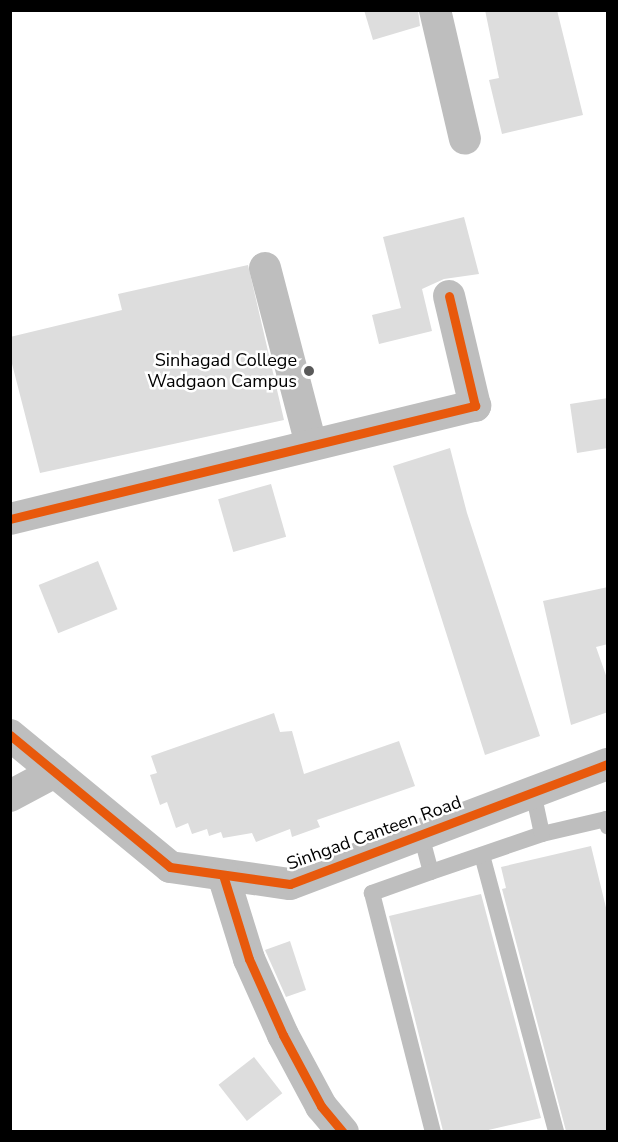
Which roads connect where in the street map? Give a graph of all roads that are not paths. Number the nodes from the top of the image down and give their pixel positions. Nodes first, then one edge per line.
1 (435, 10) edge
2 (465, 139) dead end
3 (265, 268) dead end
4 (449, 296) dead end
5 (311, 445) junction
6 (10, 519) edge
7 (10, 735) edge
8 (608, 764) edge
9 (55, 772) junction
10 (533, 792) junction
11 (10, 796) edge
12 (608, 827) edge
13 (542, 834) junction
14 (421, 835) junction
15 (482, 855) junction
16 (431, 872) junction
17 (223, 875) junction
18 (343, 1131) edge
19 (433, 1131) edge
20 (555, 1131) edge

1 - 2 street
3 - 5 street
4 - 5 street
5 - 6 street
7 - 9 street, Sinhgad Canteen Road
8 - 10 street, Sinhgad Canteen Road
9 - 11 street
9 - 17 street, Sinhgad Canteen Road
10 - 13 lane
10 - 14 street, Sinhgad Canteen Road
12 - 13 lane
13 - 15 lane
14 - 16 lane
14 - 17 street, Sinhgad Canteen Road
15 - 16 lane
15 - 20 lane
16 - 19 lane
17 - 18 street

